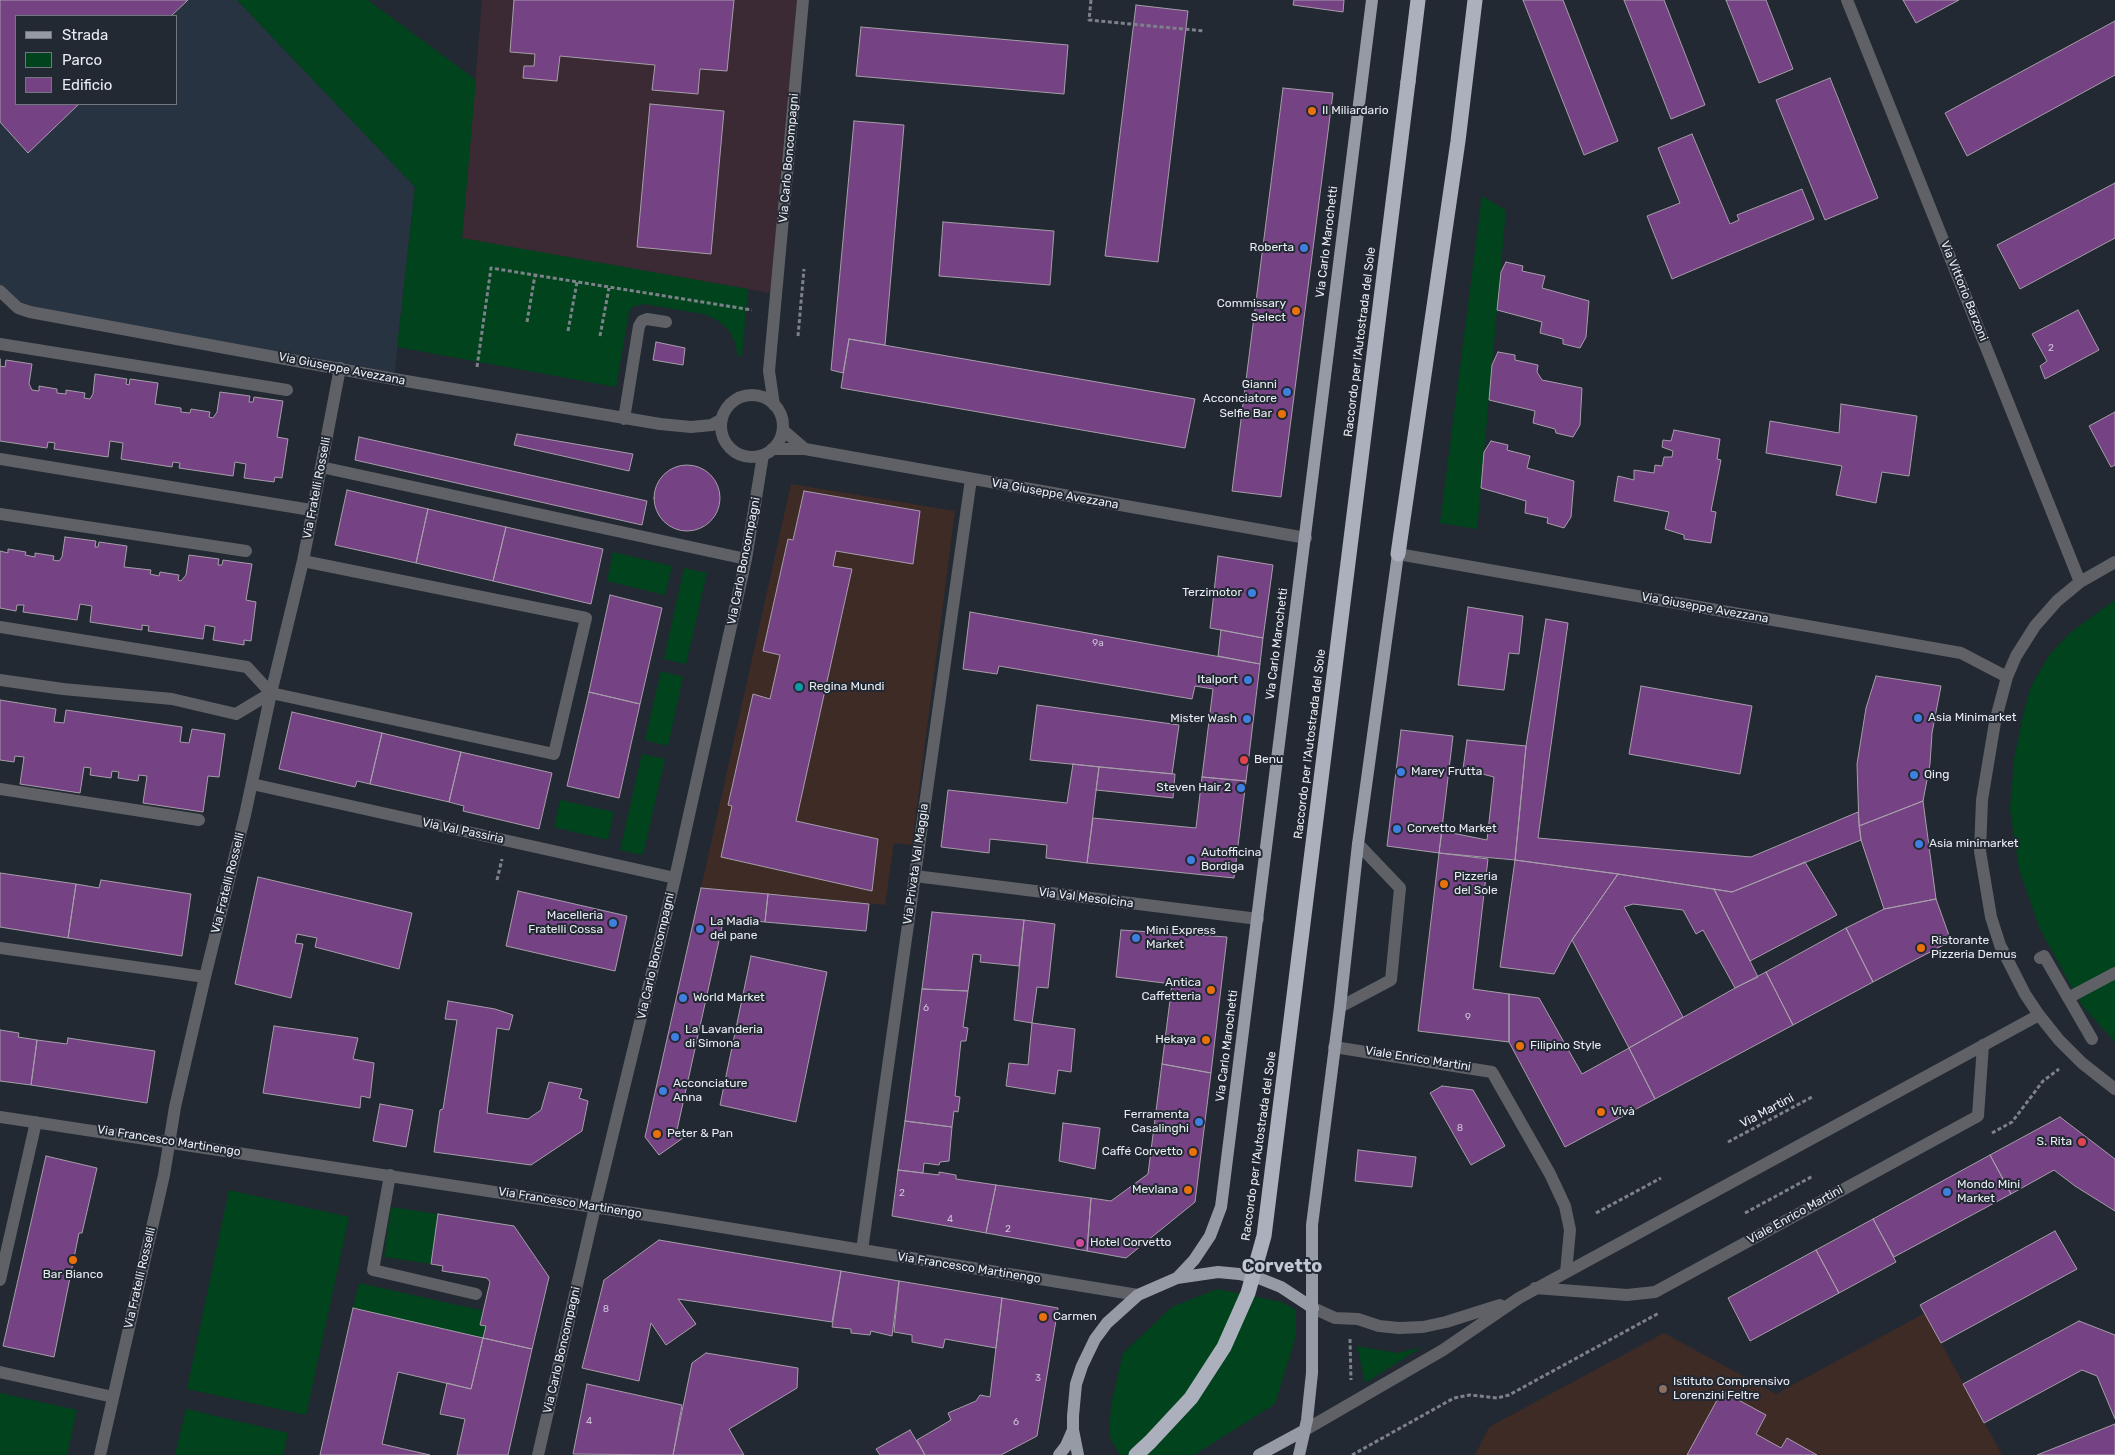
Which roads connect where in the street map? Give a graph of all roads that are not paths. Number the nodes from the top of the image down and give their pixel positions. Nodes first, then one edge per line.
1 (803, 0) edge
2 (1372, 0) edge
3 (1418, 0) edge
4 (1475, 0) edge
5 (1847, 0) edge
6 (0, 292) edge
7 (666, 322) dead end
8 (0, 344) edge
9 (340, 368) junction
10 (288, 390) dead end
11 (774, 406) junction
12 (624, 419) junction
13 (722, 419) junction
14 (691, 427) junction
15 (782, 430) junction
16 (724, 440) junction
17 (805, 449) junction
18 (768, 452) junction
19 (0, 459) edge
20 (321, 467) junction
21 (971, 478) junction
22 (312, 510) junction
23 (0, 514) edge
24 (1306, 538) junction
25 (246, 551) dead end
26 (1398, 554) junction
27 (746, 559) junction
28 (303, 561) junction
29 (2115, 562) edge
30 (2080, 582) junction
31 (0, 627) edge
32 (2007, 677) junction
33 (0, 680) edge
34 (271, 692) junction
35 (252, 784) junction
36 (0, 789) edge
37 (199, 820) dead end
38 (1358, 844) junction
39 (915, 876) junction
40 (675, 878) junction
41 (1258, 919) junction
42 (0, 948) edge
43 (2040, 958) dead end
44 (2115, 973) edge
45 (205, 977) junction
46 (2068, 998) junction
47 (1340, 1007) junction
48 (2038, 1015) junction
49 (2092, 1039) dead end
50 (1983, 1045) junction
51 (1334, 1047) junction
52 (2115, 1088) edge
53 (0, 1116) edge
54 (36, 1122) junction
55 (170, 1141) junction
56 (390, 1175) junction
57 (595, 1207) junction
58 (862, 1250) junction
59 (2, 1261) edge
60 (1566, 1272) junction
61 (1177, 1278) junction
62 (0, 1280) edge
63 (1535, 1288) junction
64 (476, 1294) dead end
65 (1138, 1296) junction
66 (1519, 1298) junction
67 (1313, 1308) junction
68 (0, 1372) edge
69 (113, 1397) junction
70 (1073, 1430) junction
71 (1305, 1430) junction
72 (100, 1455) edge
73 (538, 1455) edge
74 (1059, 1455) edge
75 (1078, 1455) edge
76 (1136, 1455) edge
77 (1259, 1455) edge
78 (1299, 1455) edge

1 - 11 street, Via Carlo Boncompagni
2 - 24 main road, Via Carlo Marochetti
3 - 76 highway, Raccordo per l'Autostrada del Sole, bridge
4 - 26 highway
5 - 30 street, Via Vittorio Barzoni
6 - 9 street, Via Giuseppe Avezzana
7 - 12 street
8 - 10 street
9 - 12 street, Via Giuseppe Avezzana
9 - 20 street, Via Fratelli Rosselli
11 - 13 street
11 - 15 street
12 - 14 street, Via Giuseppe Avezzana
13 - 14 street, Via Giuseppe Avezzana
13 - 16 street
14 - 16 street, Via Giuseppe Avezzana
15 - 17 street, Via Giuseppe Avezzana
15 - 18 street
16 - 18 street, Via Giuseppe Avezzana
17 - 18 street, Via Giuseppe Avezzana
17 - 21 street, Via Giuseppe Avezzana
18 - 27 street, Via Carlo Boncompagni
19 - 22 street
20 - 22 street, Via Fratelli Rosselli
20 - 27 street
21 - 24 street, Via Giuseppe Avezzana
21 - 39 street, Via Privata Val Maggia
22 - 28 street, Via Fratelli Rosselli
23 - 25 street
24 - 41 main road, Via Carlo Marochetti
26 - 32 street, Via Giuseppe Avezzana
26 - 38 main road
27 - 40 street, Via Carlo Boncompagni
28 - 34 street, Via Fratelli Rosselli
28 - 34 street
29 - 30 street
30 - 32 street
31 - 34 street
32 - 48 street
33 - 34 street
34 - 35 street, Via Fratelli Rosselli
35 - 40 street, Via Val Passiria
35 - 45 street, Via Fratelli Rosselli
36 - 37 street
38 - 47 main road
38 - 47 street
39 - 41 street, Via Val Mesolcina
39 - 58 street, Via Privata Val Maggia
40 - 57 street, Via Carlo Boncompagni
41 - 61 main road, Via Carlo Marochetti
42 - 45 street
43 - 46 street
44 - 46 street
45 - 55 street, Via Fratelli Rosselli
46 - 49 street
47 - 51 main road
48 - 50 street
48 - 52 street
50 - 60 street
50 - 63 street, Viale Enrico Martini
51 - 60 street, Viale Enrico Martini
51 - 67 main road
53 - 54 street, Via Francesco Martinengo
54 - 55 street, Via Francesco Martinengo
54 - 59 street
55 - 56 street, Via Francesco Martinengo
55 - 69 street, Via Fratelli Rosselli
56 - 57 street, Via Francesco Martinengo
56 - 64 street
57 - 58 street, Via Francesco Martinengo
57 - 73 street, Via Carlo Boncompagni
58 - 65 street, Via Francesco Martinengo
59 - 62 street
60 - 63 street
61 - 65 main road
61 - 67 main road
63 - 66 street
65 - 70 main road
66 - 67 street
66 - 71 street
67 - 71 main road
68 - 69 street
69 - 72 street, Via Fratelli Rosselli
70 - 74 main road
70 - 75 main road
71 - 77 main road
71 - 78 main road

